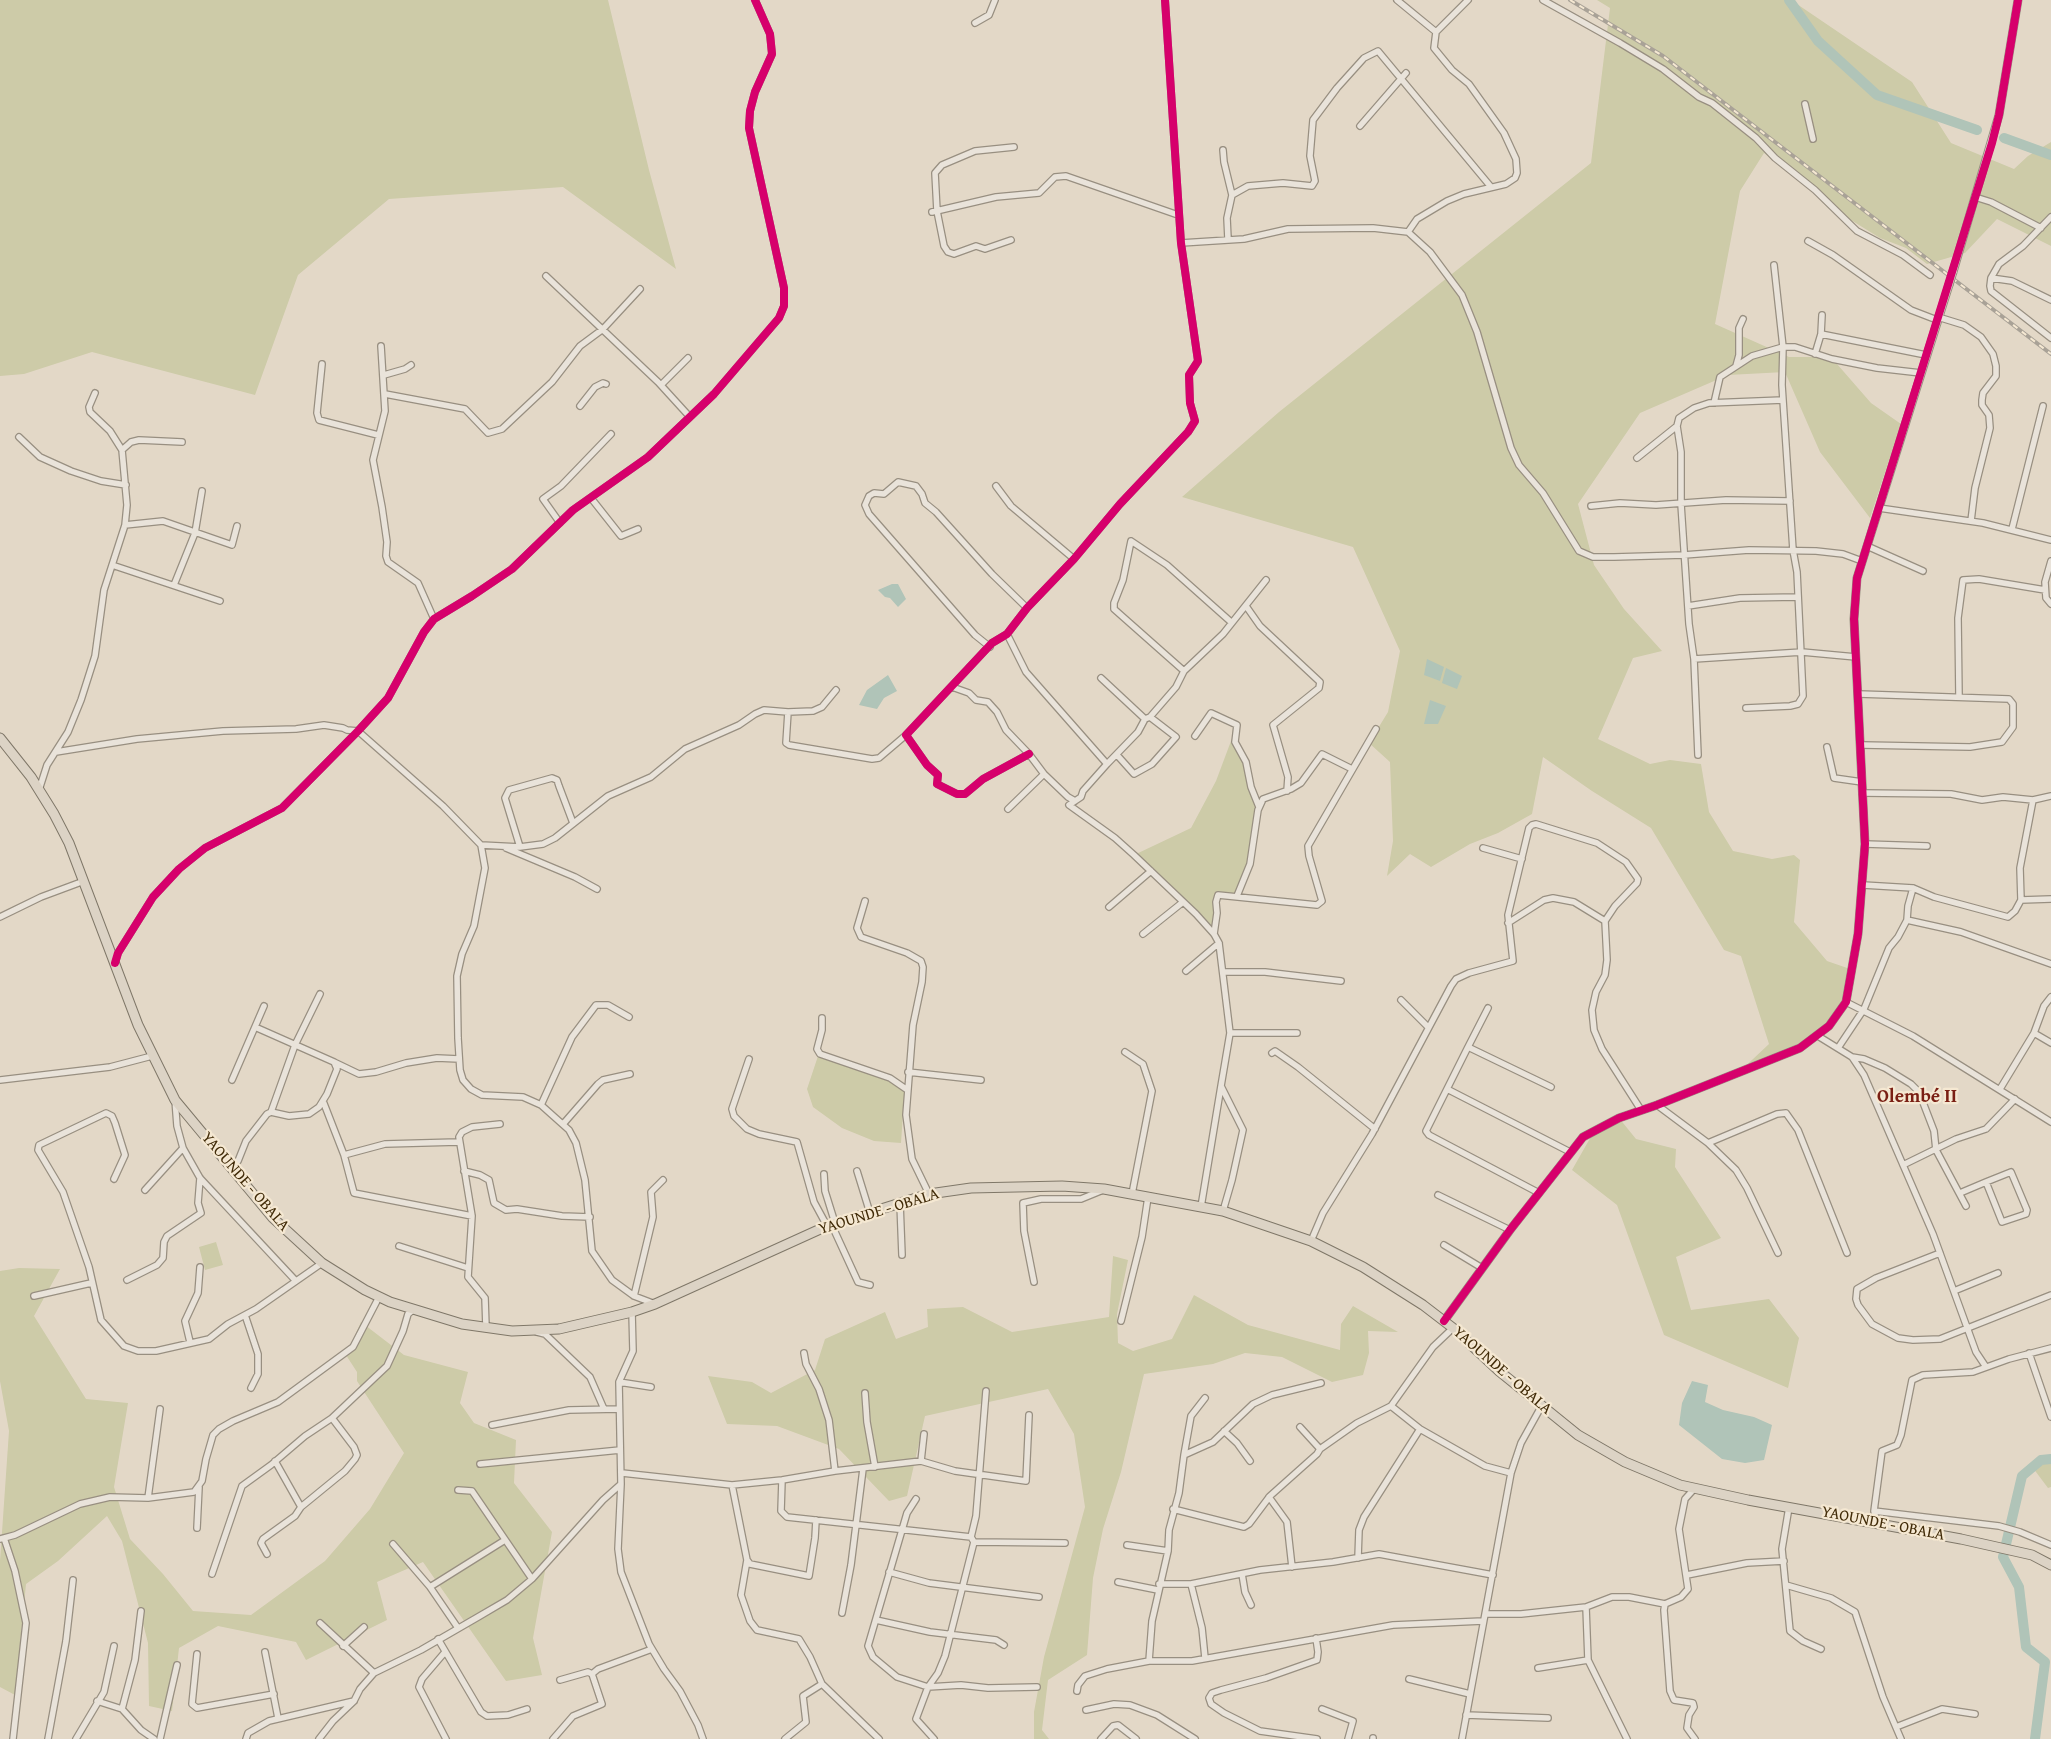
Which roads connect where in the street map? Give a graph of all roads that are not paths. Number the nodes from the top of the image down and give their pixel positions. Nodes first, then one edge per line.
1 (755, 0) edge
2 (995, 0) edge
3 (1165, 0) edge
4 (1397, 0) edge
5 (1543, 0) edge
6 (2018, 0) edge
7 (1463, 1) edge
8 (975, 24) dead end
9 (1436, 32) junction
10 (1404, 76) junction
11 (1805, 104) dead end
12 (1360, 126) dead end
13 (1813, 139) dead end
14 (1014, 147) dead end
15 (1224, 150) dead end
16 (1491, 187) junction
17 (1232, 195) junction
18 (1975, 196) junction
19 (934, 211) junction
20 (1178, 215) junction
21 (2051, 216) edge
22 (2041, 228) junction
23 (1408, 232) junction
24 (1228, 239) junction
25 (1011, 240) dead end
26 (1808, 241) dead end
27 (1181, 243) junction
28 (1774, 265) dead end
29 (1930, 275) dead end
30 (546, 276) dead end
31 (1991, 278) junction
32 (640, 289) dead end
33 (2051, 300) edge
34 (1822, 315) dead end
35 (1743, 319) dead end
36 (1938, 319) junction
37 (603, 329) junction
38 (1821, 334) junction
39 (2051, 338) edge
40 (381, 346) dead end
41 (1783, 347) junction
42 (1815, 354) junction
43 (1926, 355) junction
44 (688, 358) dead end
45 (322, 364) dead end
46 (411, 365) dead end
47 (1736, 366) junction
48 (1921, 373) junction
49 (384, 374) junction
50 (606, 384) dead end
51 (661, 386) junction
52 (95, 393) dead end
53 (386, 394) junction
54 (1783, 400) junction
55 (1714, 402) junction
56 (580, 406) dead end
57 (2043, 406) dead end
58 (689, 416) junction
59 (1677, 426) junction
60 (611, 434) dead end
61 (19, 436) dead end
62 (378, 436) junction
63 (182, 442) dead end
64 (122, 450) junction
65 (1637, 458) dead end
66 (126, 485) junction
67 (996, 486) dead end
68 (202, 491) dead end
69 (591, 498) junction
70 (1790, 501) junction
71 (1681, 504) junction
72 (1591, 506) dead end
73 (1879, 508) junction
74 (1971, 521) junction
75 (560, 523) junction
76 (125, 524) junction
77 (237, 526) dead end
78 (638, 529) dead end
79 (2012, 529) junction
80 (195, 533) junction
81 (2051, 540) edge
82 (1867, 546) junction
83 (1793, 550) junction
84 (1684, 555) junction
85 (1074, 559) junction
86 (1862, 561) junction
87 (2051, 561) edge
88 (112, 565) junction
89 (1923, 571) dead end
90 (1266, 580) dead end
91 (174, 585) junction
92 (2046, 590) junction
93 (1797, 597) junction
94 (220, 601) dead end
95 (2051, 604) edge
96 (1246, 606) junction
97 (1688, 606) junction
98 (1027, 608) junction
99 (434, 619) junction
100 (1230, 622) junction
101 (1007, 634) junction
102 (990, 647) dead end
103 (1802, 652) junction
104 (1856, 656) junction
105 (1694, 659) junction
106 (1184, 671) junction
107 (1100, 678) dead end
108 (952, 687) junction
109 (836, 690) dead end
110 (1859, 694) junction
111 (1959, 697) junction
112 (1746, 708) dead end
113 (788, 712) junction
114 (1148, 718) junction
115 (1376, 729) dead end
116 (358, 731) junction
117 (906, 735) junction
118 (1195, 736) dead end
119 (0, 738) edge
120 (1862, 745) junction
121 (1827, 747) dead end
122 (56, 752) junction
123 (1029, 754) junction
124 (1117, 755) junction
125 (1698, 755) dead end
126 (1107, 764) junction
127 (1352, 770) junction
128 (1044, 774) junction
129 (1862, 782) junction
130 (39, 790) junction
131 (1287, 791) junction
132 (1862, 793) junction
133 (2051, 796) edge
134 (2033, 800) junction
135 (1075, 801) junction
136 (1259, 807) junction
137 (1008, 808) dead end
138 (573, 823) junction
139 (1864, 844) junction
140 (481, 845) junction
141 (1927, 846) dead end
142 (502, 847) junction
143 (520, 847) junction
144 (1483, 848) dead end
145 (1522, 859) junction
146 (1151, 871) junction
147 (84, 881) junction
148 (1863, 885) junction
149 (1913, 888) junction
150 (597, 889) dead end
151 (1237, 896) junction
152 (865, 900) dead end
153 (2021, 900) junction
154 (2051, 900) edge
155 (1183, 902) junction
156 (1109, 906) dead end
157 (0, 917) edge
158 (1907, 920) junction
159 (1605, 921) junction
160 (1508, 923) junction
161 (1142, 934) dead end
162 (1214, 934) junction
163 (1219, 943) junction
164 (115, 963) junction
165 (2051, 964) edge
166 (1186, 971) dead end
167 (1223, 972) junction
168 (1341, 981) dead end
169 (320, 994) dead end
170 (2051, 997) edge
171 (1401, 1000) dead end
172 (1846, 1002) junction
173 (264, 1006) dead end
174 (1488, 1008) dead end
175 (1864, 1010) junction
176 (629, 1017) dead end
177 (822, 1018) dead end
178 (255, 1027) junction
179 (1428, 1027) junction
180 (1230, 1033) junction
181 (1297, 1033) dead end
182 (2034, 1033) junction
183 (1818, 1036) junction
184 (2051, 1043) edge
185 (295, 1045) junction
186 (1468, 1047) junction
187 (1838, 1048) junction
188 (1125, 1052) dead end
189 (1272, 1053) dead end
190 (152, 1056) junction
191 (1852, 1057) junction
192 (460, 1059) junction
193 (749, 1059) dead end
194 (334, 1062) junction
195 (908, 1072) junction
196 (630, 1074) dead end
197 (0, 1080) edge
198 (232, 1080) dead end
199 (981, 1080) dead end
200 (1221, 1086) junction
201 (1551, 1087) dead end
202 (906, 1089) junction
203 (1447, 1089) junction
204 (2000, 1089) junction
205 (2014, 1099) junction
206 (175, 1100) junction
207 (323, 1101) junction
208 (541, 1105) junction
209 (1657, 1105) junction
210 (1640, 1110) junction
211 (271, 1112) junction
212 (2051, 1122) edge
213 (564, 1123) junction
214 (500, 1124) dead end
215 (1375, 1129) junction
216 (458, 1142) junction
217 (1708, 1143) junction
218 (183, 1148) junction
219 (1936, 1150) junction
220 (1570, 1152) junction
221 (344, 1155) junction
222 (1902, 1165) junction
223 (230, 1169) junction
224 (464, 1171) junction
225 (857, 1171) dead end
226 (824, 1174) dead end
227 (200, 1178) junction
228 (114, 1180) dead end
229 (663, 1180) dead end
230 (1986, 1182) junction
231 (1104, 1189) junction
232 (145, 1190) dead end
233 (1960, 1192) junction
234 (1539, 1193) junction
235 (929, 1194) junction
236 (1132, 1194) junction
237 (1438, 1195) dead end
238 (1148, 1197) junction
239 (900, 1203) junction
240 (1966, 1206) dead end
241 (1201, 1207) junction
242 (1222, 1211) junction
243 (870, 1213) junction
244 (472, 1216) junction
245 (590, 1217) junction
246 (831, 1225) junction
247 (1510, 1230) junction
248 (1312, 1241) junction
249 (1444, 1245) dead end
250 (399, 1246) dead end
251 (1778, 1253) dead end
252 (1847, 1253) dead end
253 (1940, 1253) junction
254 (902, 1255) dead end
255 (322, 1263) junction
256 (200, 1267) dead end
257 (468, 1268) junction
258 (1482, 1268) junction
259 (1998, 1273) dead end
260 (127, 1280) dead end
261 (296, 1281) junction
262 (1034, 1282) dead end
263 (91, 1283) junction
264 (870, 1285) dead end
265 (1954, 1291) junction
266 (34, 1296) dead end
267 (634, 1296) junction
268 (2051, 1296) edge
269 (379, 1297) junction
270 (654, 1304) junction
271 (413, 1310) junction
272 (632, 1312) junction
273 (244, 1315) junction
274 (1121, 1321) dead end
275 (1444, 1321) junction
276 (486, 1328) junction
277 (1454, 1328) junction
278 (1968, 1329) junction
279 (536, 1331) junction
280 (190, 1342) junction
281 (2051, 1348) edge
282 (2030, 1352) junction
283 (804, 1353) dead end
284 (1986, 1367) junction
285 (619, 1382) junction
286 (1320, 1383) dead end
287 (651, 1387) dead end
288 (251, 1388) dead end
289 (986, 1391) dead end
290 (865, 1393) dead end
291 (1205, 1398) dead end
292 (1392, 1406) junction
293 (1541, 1407) junction
294 (160, 1409) dead end
295 (604, 1409) junction
296 (619, 1409) junction
297 (1029, 1416) dead end
298 (2051, 1417) edge
299 (332, 1418) junction
300 (492, 1425) dead end
301 (1300, 1427) dead end
302 (1420, 1429) junction
303 (1224, 1431) junction
304 (924, 1434) dead end
305 (1320, 1449) junction
306 (620, 1450) junction
307 (1184, 1455) junction
308 (275, 1461) junction
309 (921, 1461) junction
310 (1250, 1461) dead end
311 (480, 1464) dead end
312 (876, 1467) junction
313 (863, 1469) junction
314 (835, 1471) junction
315 (622, 1473) junction
316 (1511, 1473) junction
317 (980, 1475) junction
318 (782, 1480) junction
319 (621, 1484) junction
320 (732, 1485) junction
321 (199, 1487) junction
322 (1694, 1489) junction
323 (458, 1490) dead end
324 (148, 1498) junction
325 (1269, 1498) junction
326 (916, 1499) dead end
327 (1789, 1506) junction
328 (301, 1507) junction
329 (1173, 1509) junction
330 (1874, 1511) junction
331 (816, 1520) junction
332 (856, 1523) junction
333 (1877, 1523) junction
334 (198, 1528) dead end
335 (902, 1529) junction
336 (2, 1539) edge
337 (973, 1539) junction
338 (505, 1540) junction
339 (1065, 1543) dead end
340 (393, 1544) dead end
341 (1127, 1545) dead end
342 (2051, 1545) edge
343 (1168, 1551) junction
344 (268, 1554) dead end
345 (1358, 1558) junction
346 (747, 1560) junction
347 (1784, 1561) junction
348 (2051, 1565) edge
349 (1292, 1567) junction
350 (889, 1572) junction
351 (212, 1574) dead end
352 (1242, 1574) junction
353 (1687, 1575) junction
354 (1493, 1576) junction
355 (532, 1579) junction
356 (73, 1580) dead end
357 (1118, 1582) dead end
358 (1191, 1584) junction
359 (1786, 1586) junction
360 (430, 1587) junction
361 (962, 1587) junction
362 (1159, 1587) junction
363 (1039, 1597) dead end
364 (1665, 1604) junction
365 (1251, 1605) dead end
366 (1586, 1608) junction
367 (141, 1611) dead end
368 (842, 1613) dead end
369 (1485, 1614) junction
370 (876, 1620) junction
371 (1483, 1621) junction
372 (320, 1623) dead end
373 (364, 1627) dead end
374 (458, 1628) junction
375 (951, 1633) junction
376 (1316, 1638) junction
377 (438, 1639) junction
378 (1004, 1645) dead end
379 (114, 1646) dead end
380 (344, 1646) junction
381 (652, 1649) junction
382 (1821, 1649) dead end
383 (265, 1652) dead end
384 (445, 1652) junction
385 (196, 1654) dead end
386 (1204, 1658) junction
387 (1588, 1660) junction
388 (1149, 1661) junction
389 (177, 1665) dead end
390 (1538, 1668) dead end
391 (374, 1673) junction
392 (592, 1674) junction
393 (1409, 1679) dead end
394 (560, 1680) dead end
395 (822, 1684) junction
396 (928, 1687) junction
397 (1037, 1687) dead end
398 (1077, 1691) dead end
399 (274, 1694) junction
400 (1470, 1694) junction
401 (97, 1701) junction
402 (354, 1701) junction
403 (122, 1709) junction
404 (527, 1709) dead end
405 (1322, 1709) dead end
406 (1086, 1710) dead end
407 (1975, 1714) dead end
408 (1466, 1715) junction
409 (278, 1718) junction
410 (1548, 1718) dead end
411 (1896, 1727) junction
412 (13, 1739) edge
413 (48, 1739) edge
414 (76, 1739) edge
415 (154, 1739) edge
416 (160, 1739) edge
417 (246, 1739) edge
418 (319, 1739) edge
419 (446, 1739) edge
420 (553, 1739) edge
421 (703, 1739) edge
422 (785, 1739) edge
423 (879, 1739) edge
424 (934, 1739) edge
425 (1101, 1739) edge
426 (1136, 1739) edge
427 (1195, 1739) edge
428 (1317, 1739) edge
429 (1348, 1739) edge
430 (1462, 1739) edge
431 (1627, 1739) edge
432 (1695, 1739) edge
433 (1901, 1739) edge

1 - 58 street
2 - 8 street
3 - 20 street
4 - 9 street
5 - 29 street
6 - 18 street
7 - 9 street
9 - 16 street
10 - 12 street
10 - 16 street
10 - 17 street
11 - 13 street
14 - 19 street
15 - 17 street
16 - 23 street
17 - 24 street
18 - 22 street
18 - 36 street, bridge
19 - 20 street
19 - 25 street
20 - 27 street
21 - 22 street
22 - 31 street
23 - 24 street
23 - 84 street
24 - 27 street
26 - 36 street
27 - 85 street
28 - 41 street
30 - 37 street
31 - 33 street
31 - 39 street
32 - 37 street
34 - 38 street
35 - 47 street
36 - 43 street
36 - 74 street
37 - 51 street
37 - 53 street
38 - 42 street
38 - 43 street
40 - 49 street
41 - 42 street
41 - 47 street
41 - 54 street
42 - 48 street
43 - 48 street
44 - 51 street
45 - 62 street
46 - 49 street
47 - 55 street
48 - 73 street
49 - 53 street
50 - 56 street
51 - 58 street
52 - 64 street
53 - 62 street
54 - 55 street
54 - 70 street
55 - 59 street
57 - 79 street
58 - 69 street
59 - 65 street
59 - 71 street
60 - 75 street
61 - 66 street
62 - 99 street
63 - 64 street
64 - 66 street
66 - 76 street
67 - 85 street
68 - 80 street
69 - 75 street
69 - 78 street
70 - 71 street
70 - 83 street
71 - 72 street
71 - 84 street
73 - 74 street
73 - 82 street
74 - 79 street
75 - 99 street
76 - 80 street
76 - 88 street
77 - 80 street
79 - 81 street
80 - 91 street
82 - 86 street
82 - 89 street
83 - 84 street
83 - 86 street
83 - 93 street
84 - 97 street
85 - 98 street
86 - 104 street
87 - 92 street
88 - 91 street
88 - 122 street
90 - 96 street
91 - 94 street
92 - 95 street
92 - 111 street
93 - 97 street
93 - 103 street
96 - 100 street
96 - 131 street
97 - 105 street
98 - 101 street
98 - 102 street
99 - 116 street
100 - 106 street
100 - 106 street
101 - 108 street
101 - 126 street
103 - 104 street
103 - 105 street
103 - 112 street
104 - 110 street
105 - 125 street
106 - 114 street
107 - 114 street
108 - 117 street
108 - 123 street
109 - 113 street
110 - 111 street
110 - 120 street
111 - 120 street
113 - 117 street
113 - 138 street
114 - 124 street
114 - 124 street
115 - 127 street
116 - 122 street
116 - 140 street
116 - 164 street
117 - 123 street
118 - 136 street
119 - 130 highway, YAOUNDE - OBALA
120 - 129 street
121 - 129 street
122 - 130 street
123 - 128 street
124 - 126 street
126 - 135 street
127 - 131 street
127 - 151 street
128 - 135 street
128 - 137 street
129 - 132 street
130 - 147 highway, YAOUNDE - OBALA
131 - 136 street
132 - 134 street
132 - 139 street
133 - 134 street
134 - 153 street
135 - 146 street
136 - 151 street
138 - 143 street
138 - 143 street
139 - 141 street
139 - 148 street
140 - 142 street
140 - 192 street
142 - 143 street
142 - 150 street
144 - 145 street
145 - 159 street
145 - 160 street
146 - 155 street
146 - 156 street
147 - 157 street
147 - 164 highway, YAOUNDE - OBALA
148 - 149 street
148 - 172 street
149 - 153 street
149 - 158 street
151 - 162 street
152 - 195 street
153 - 154 street
155 - 161 street
155 - 162 street
158 - 165 street
158 - 175 street
159 - 160 street
159 - 210 street
160 - 179 street
162 - 163 street
163 - 166 street
163 - 167 street
164 - 190 highway, YAOUNDE - OBALA
167 - 168 street
167 - 180 street
169 - 185 street
170 - 182 street
171 - 179 street
172 - 175 street
172 - 183 street
173 - 178 street
174 - 186 street
175 - 187 street
175 - 204 street
176 - 208 street
177 - 202 street
178 - 185 street
178 - 198 street
179 - 215 street
180 - 181 street
180 - 200 street
182 - 184 street
182 - 204 street
183 - 187 street
183 - 209 street
185 - 194 street
185 - 211 street
186 - 201 street
186 - 203 street
187 - 191 street
188 - 236 street
189 - 215 street
190 - 197 street
190 - 206 highway, YAOUNDE - OBALA
191 - 219 street
191 - 222 street
192 - 194 street
192 - 208 street
193 - 246 street
194 - 207 street
195 - 199 street
195 - 202 street
196 - 213 street
200 - 241 street
200 - 242 street
202 - 235 street
203 - 220 street
203 - 234 street
204 - 205 street
205 - 212 street
205 - 219 street
206 - 218 street
206 - 223 highway, YAOUNDE - OBALA
207 - 211 street
207 - 221 street
208 - 213 street
209 - 210 street
209 - 217 street
210 - 220 street
211 - 223 street
213 - 245 street
214 - 216 street
215 - 248 street
216 - 221 street
216 - 224 street
217 - 251 street
217 - 252 street
218 - 227 street
218 - 232 street
219 - 222 street
219 - 233 street
220 - 234 street
221 - 244 street
222 - 253 street
223 - 255 highway, YAOUNDE - OBALA
224 - 244 street
224 - 245 street
225 - 243 street
226 - 246 street
227 - 260 street
227 - 261 street
228 - 263 street
229 - 267 street
230 - 230 street
230 - 233 street
231 - 235 highway, YAOUNDE - OBALA
231 - 236 highway, YAOUNDE - OBALA
231 - 262 street
233 - 240 street
234 - 247 street
235 - 239 highway, YAOUNDE - OBALA
236 - 238 highway, YAOUNDE - OBALA
237 - 247 street
238 - 241 highway, YAOUNDE - OBALA
238 - 274 street
239 - 243 highway, YAOUNDE - OBALA
239 - 254 street
241 - 242 highway, YAOUNDE - OBALA
242 - 248 highway, YAOUNDE - OBALA
243 - 246 highway, YAOUNDE - OBALA
244 - 257 street
245 - 267 street
246 - 264 street
246 - 270 highway, YAOUNDE - OBALA
247 - 258 street
248 - 275 highway, YAOUNDE - OBALA
249 - 258 street
250 - 257 street
253 - 265 street
253 - 278 street
255 - 261 street
255 - 269 highway, YAOUNDE - OBALA
256 - 280 street
257 - 276 street
258 - 275 street
259 - 265 street
261 - 273 street
263 - 266 street
263 - 280 street
265 - 278 street
267 - 270 street
268 - 278 street
269 - 271 highway, YAOUNDE - OBALA
269 - 321 street
270 - 272 highway, YAOUNDE - OBALA
271 - 276 highway, YAOUNDE - OBALA
271 - 299 street
272 - 279 highway, YAOUNDE - OBALA
272 - 285 street
273 - 280 street
273 - 288 street
275 - 277 highway, YAOUNDE - OBALA
276 - 279 highway, YAOUNDE - OBALA
277 - 292 street
277 - 293 highway, YAOUNDE - OBALA
278 - 284 street
279 - 295 street
281 - 282 street
282 - 284 street
282 - 298 street
283 - 314 street
284 - 330 street
285 - 287 street
285 - 296 street
286 - 303 street
289 - 317 street
290 - 312 street
291 - 307 street
292 - 302 street
292 - 305 street
293 - 316 street
293 - 322 highway, YAOUNDE - OBALA
294 - 324 street
295 - 296 street
295 - 300 street
296 - 306 street
297 - 317 street
299 - 308 street
299 - 328 street
301 - 305 street
302 - 316 street
302 - 345 street
303 - 307 street
303 - 310 street
304 - 309 street
305 - 325 street
306 - 311 street
306 - 315 street
307 - 329 street
308 - 328 street
308 - 351 street
309 - 312 street
309 - 317 street
312 - 313 street
313 - 314 street
313 - 332 street
314 - 318 street
315 - 319 street
315 - 320 street
316 - 354 street
317 - 337 street
318 - 320 street
318 - 331 street
319 - 355 street
319 - 381 street
320 - 346 street
321 - 324 street
321 - 334 street
322 - 327 highway, YAOUNDE - OBALA
322 - 353 street
323 - 338 street
324 - 336 street
325 - 329 street
325 - 349 street
326 - 335 street
327 - 333 highway, YAOUNDE - OBALA
327 - 347 street
328 - 344 street
329 - 343 street
330 - 333 street
330 - 342 street
331 - 332 street
331 - 346 street
332 - 335 street
332 - 368 street
333 - 348 highway, YAOUNDE - OBALA
335 - 337 street
335 - 350 street
336 - 412 street
337 - 339 street
337 - 361 street
338 - 355 street
338 - 360 street
340 - 360 street
341 - 343 street
343 - 362 street
345 - 349 street
345 - 354 street
346 - 395 street
347 - 353 street
347 - 359 street
349 - 352 street
350 - 361 street
350 - 370 street
352 - 358 street
352 - 365 street
353 - 364 street
354 - 369 street
355 - 374 street
356 - 413 street
357 - 362 street
358 - 362 street
358 - 386 street
359 - 382 street
359 - 411 street
360 - 374 street
361 - 363 street
361 - 375 street
362 - 388 street
364 - 366 street
364 - 432 street
366 - 369 street
366 - 387 street
367 - 403 street
369 - 371 street
370 - 375 street
370 - 396 street
371 - 376 street
371 - 400 street
372 - 380 street
373 - 380 street
374 - 377 street
375 - 378 street
375 - 396 street
376 - 386 street
376 - 428 street
377 - 384 street
377 - 391 street
379 - 401 street
380 - 391 street
381 - 392 street
381 - 421 street
383 - 399 street
384 - 404 street
384 - 419 street
385 - 399 street
386 - 388 street
387 - 390 street
387 - 431 street
388 - 398 street
389 - 416 street
391 - 402 street
392 - 394 street
392 - 420 street
393 - 400 street
395 - 422 street
395 - 423 street
396 - 397 street
396 - 424 street
399 - 409 street
400 - 408 street
401 - 403 street
401 - 414 street
402 - 409 street
402 - 418 street
403 - 415 street
405 - 429 street
406 - 427 street
407 - 411 street
408 - 410 street
408 - 430 street
409 - 417 street
411 - 433 street
425 - 426 street

